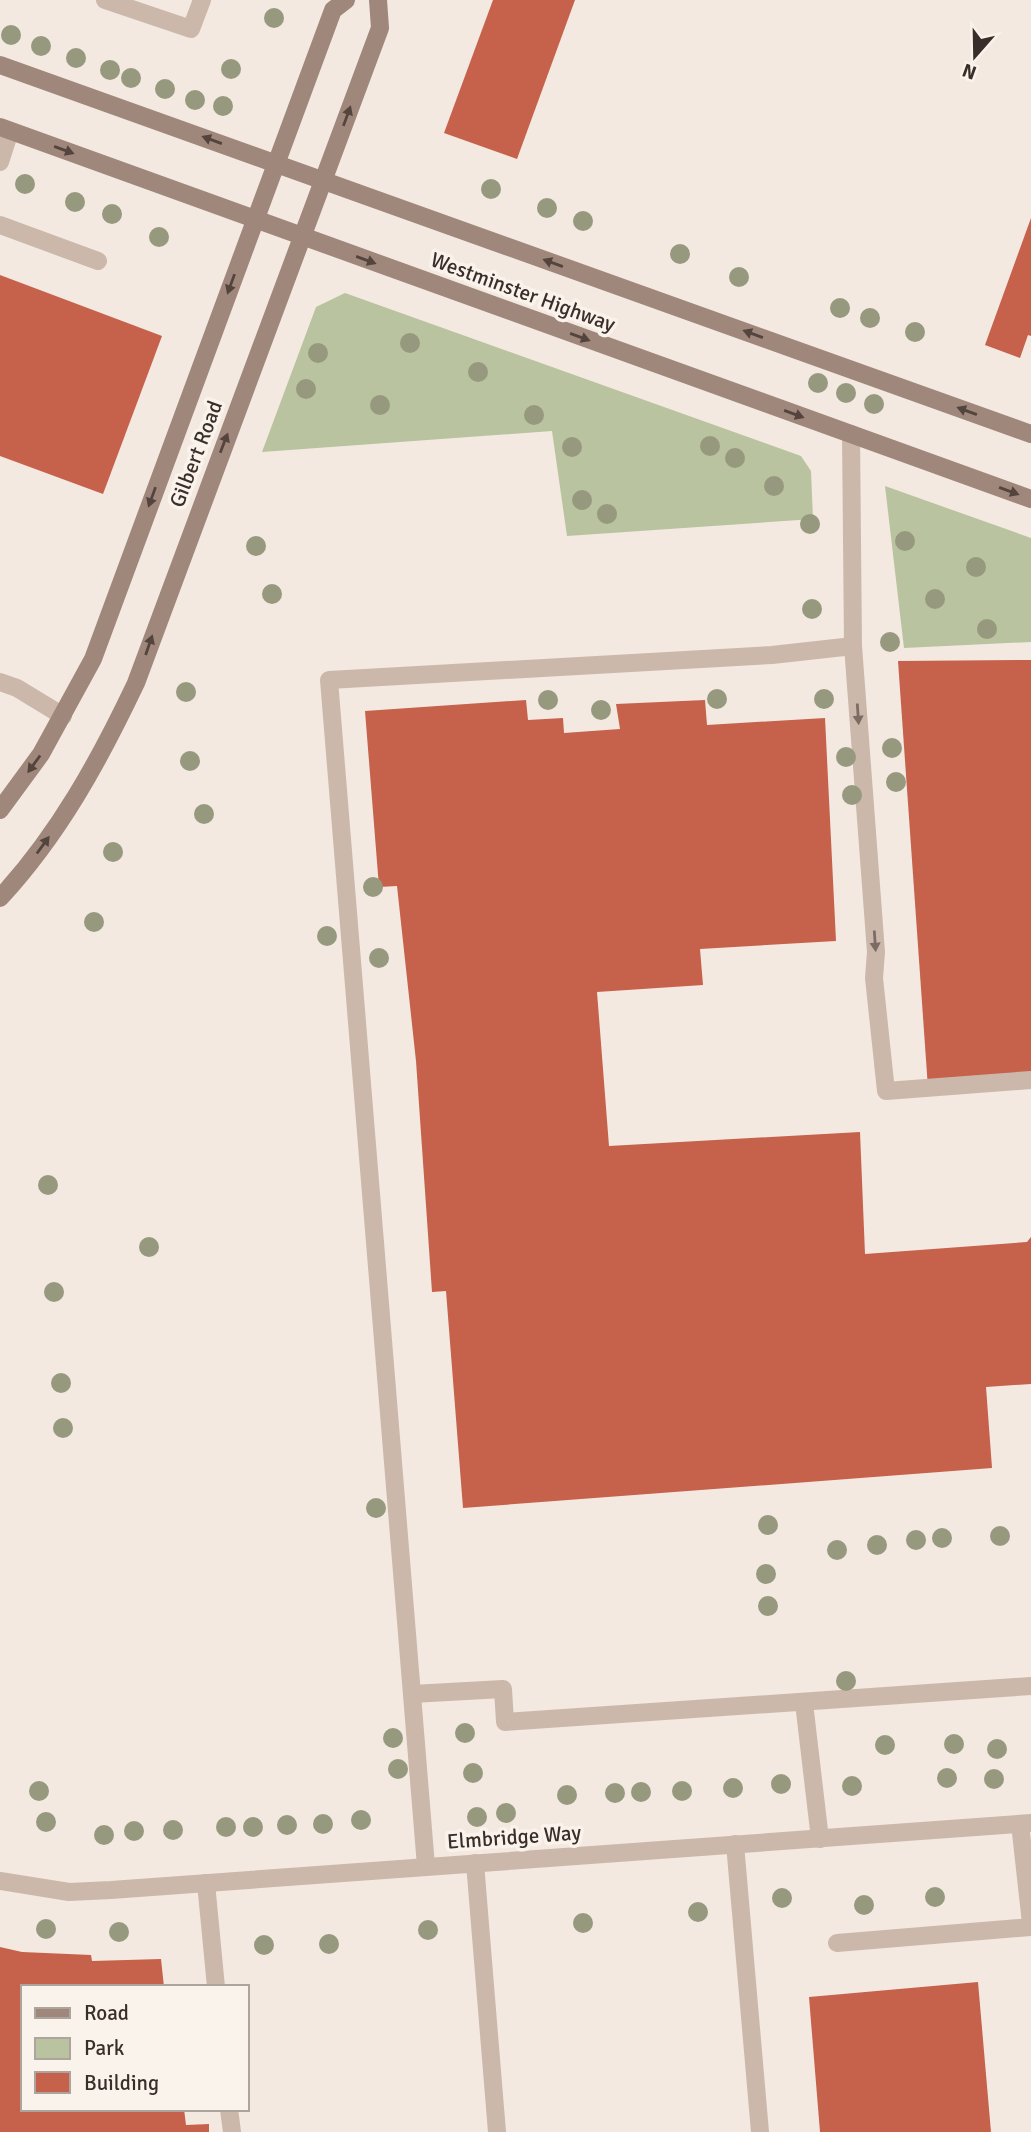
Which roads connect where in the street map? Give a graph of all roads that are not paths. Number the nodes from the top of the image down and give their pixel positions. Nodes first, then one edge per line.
1 (105, 0) edge
2 (202, 0) edge
3 (346, 0) edge
4 (378, 0) edge
5 (0, 65) edge
6 (5, 129) edge
7 (0, 162) edge
8 (276, 163) junction
9 (323, 180) junction
10 (255, 220) junction
11 (0, 225) edge
12 (302, 237) junction
13 (98, 261) dead end
14 (1031, 434) edge
15 (851, 435) junction
16 (1031, 499) edge
17 (853, 646) junction
18 (0, 682) edge
19 (63, 716) junction
20 (0, 810) edge
21 (0, 898) edge
22 (1031, 1080) edge
23 (1031, 1686) edge
24 (412, 1694) junction
25 (804, 1703) junction
26 (1025, 1823) edge
27 (820, 1839) junction
28 (735, 1844) junction
29 (475, 1863) junction
30 (426, 1866) junction
31 (0, 1881) edge
32 (206, 1883) junction
33 (1031, 1925) edge
34 (837, 1943) dead end
35 (216, 1985) edge
36 (229, 2111) edge
37 (232, 2132) edge
38 (497, 2132) edge
39 (760, 2132) edge

1 - 2 street
3 - 8 main road, Gilbert Road
9 -> 4 main road, Gilbert Road
8 -> 5 main road, Westminster Highway
6 - 7 street
6 -> 10 main road, Westminster Highway
8 - 9 main road, Westminster Highway
8 - 10 main road, Gilbert Road
9 - 12 main road, Gilbert Road
14 -> 9 main road, Westminster Highway
10 - 12 main road, Westminster Highway
10 -> 19 main road, Gilbert Road
11 - 13 street
12 -> 15 main road, Westminster Highway
21 -> 12 main road, Gilbert Road
15 -> 16 main road, Westminster Highway
15 - 17 street
17 -> 22 street
17 - 24 street
18 - 19 street
19 -> 20 main road, Gilbert Road
23 - 25 street
24 - 25 street
24 - 30 street
25 - 27 street
26 - 27 street, Elmbridge Way
26 - 33 street
27 - 28 street, Elmbridge Way
28 - 29 street, Elmbridge Way
28 - 39 street
29 - 30 street, Elmbridge Way
29 - 38 street
30 - 32 street, Elmbridge Way
31 - 32 street, Elmbridge Way
32 - 35 street
33 - 34 street
36 - 37 street

